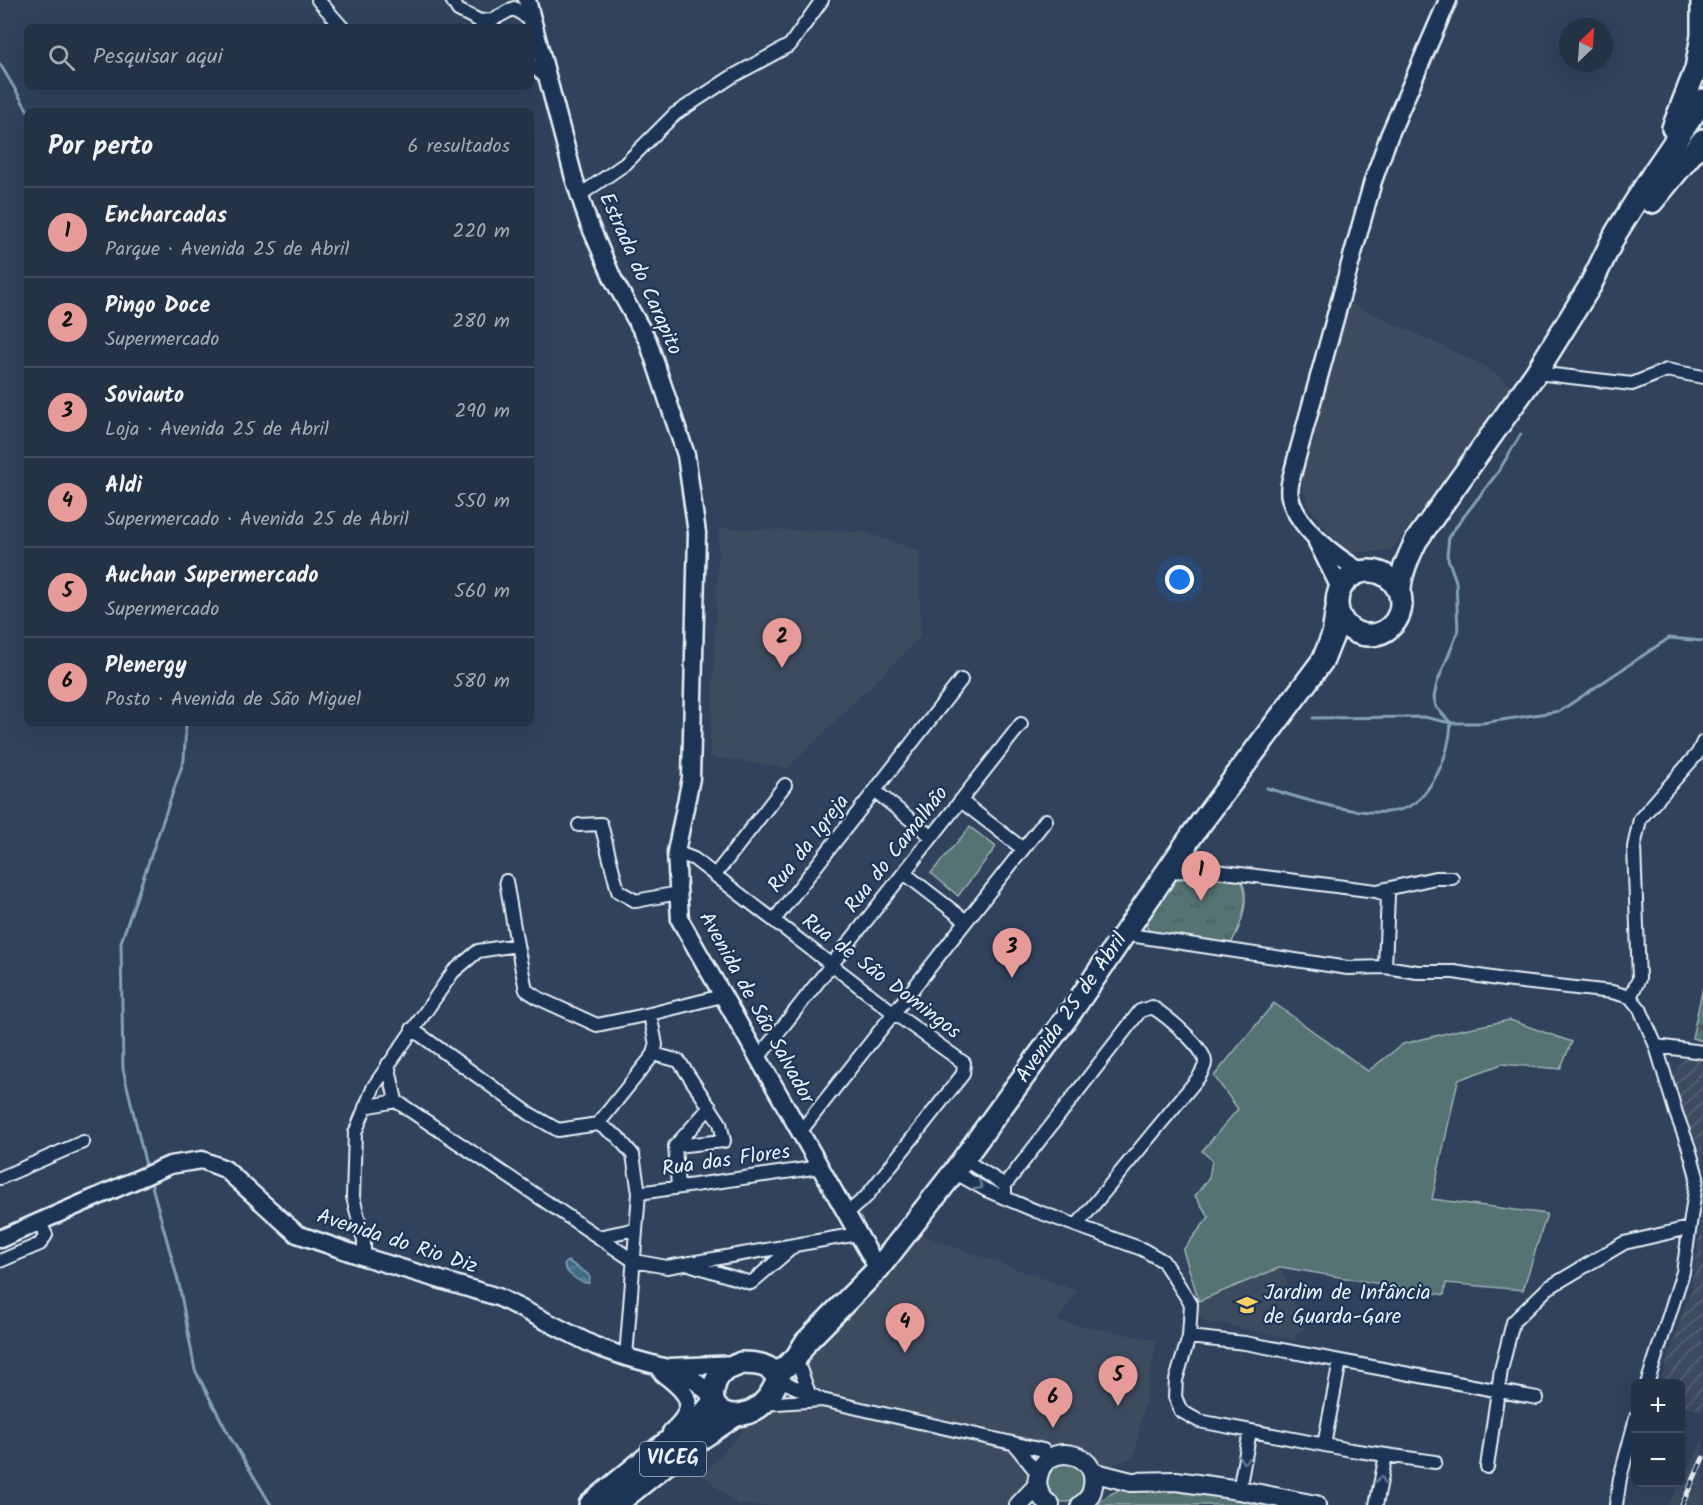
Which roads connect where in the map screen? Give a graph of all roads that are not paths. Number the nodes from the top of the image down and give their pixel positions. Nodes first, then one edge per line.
1 (318, 0) edge
2 (452, 0) edge
3 (822, 0) edge
4 (1448, 0) edge
5 (1702, 0) edge
6 (519, 3) edge
7 (339, 24) edge
8 (482, 24) edge
9 (532, 24) edge
10 (534, 45) edge
11 (534, 67) edge
12 (550, 80) junction
13 (1703, 100) edge
14 (1703, 116) edge
15 (1703, 140) edge
16 (1654, 172) junction
17 (580, 195) junction
18 (1652, 202) junction
19 (1590, 286) junction
20 (1536, 373) junction
21 (1703, 377) edge
22 (697, 533) joint
23 (1312, 534) junction
24 (1416, 541) junction
25 (1367, 572) junction
26 (1400, 595) junction
27 (1338, 598) junction
28 (1363, 635) junction
29 (1323, 660) junction
30 (961, 680) dead end
31 (1022, 724) dead end
32 (1703, 742) edge
33 (785, 785) dead end
34 (875, 791) junction
35 (960, 801) junction
36 (1046, 820) dead end
37 (579, 825) dead end
38 (932, 837) junction
39 (1187, 842) junction
40 (1023, 849) junction
41 (676, 852) junction
42 (1208, 870) junction
43 (1166, 872) junction
44 (904, 873) junction
45 (715, 875) junction
46 (1452, 879) dead end
47 (506, 881) dead end
48 (1376, 891) junction
49 (678, 893) junction
50 (774, 920) junction
51 (966, 921) junction
52 (1123, 934) junction
53 (517, 945) junction
54 (831, 965) junction
55 (1385, 967) junction
56 (722, 996) junction
57 (1630, 997) junction
58 (894, 1013) junction
59 (650, 1014) junction
60 (412, 1029) junction
61 (1656, 1046) junction
62 (1703, 1052) edge
63 (654, 1054) junction
64 (758, 1058) junction
65 (388, 1064) junction
66 (396, 1101) junction
67 (365, 1107) junction
68 (710, 1107) junction
69 (598, 1124) junction
70 (800, 1132) junction
71 (83, 1142) dead end
72 (675, 1146) junction
73 (958, 1165) junction
74 (820, 1167) junction
75 (0, 1178) edge
76 (678, 1187) junction
77 (1005, 1192) junction
78 (639, 1193) junction
79 (846, 1214) junction
80 (40, 1223) junction
81 (1077, 1225) junction
82 (1689, 1228) junction
83 (636, 1229) junction
84 (858, 1234) junction
85 (1, 1236) edge
86 (598, 1237) junction
87 (796, 1245) junction
88 (364, 1257) junction
89 (0, 1261) edge
90 (634, 1261) junction
91 (688, 1264) junction
92 (878, 1269) junction
93 (1189, 1337) junction
94 (801, 1350) junction
95 (626, 1358) junction
96 (1340, 1361) junction
97 (750, 1363) junction
98 (656, 1366) junction
99 (777, 1377) junction
100 (1648, 1379) edge
101 (1498, 1390) junction
102 (809, 1393) junction
103 (1536, 1398) dead end
104 (712, 1400) junction
105 (822, 1400) junction
106 (761, 1404) junction
107 (734, 1416) junction
108 (1250, 1431) junction
109 (1631, 1433) edge
110 (1012, 1443) junction
111 (663, 1445) junction
112 (1324, 1445) junction
113 (1386, 1455) junction
114 (1052, 1456) junction
115 (1435, 1462) dead end
116 (1487, 1467) dead end
117 (1092, 1472) junction
118 (1038, 1480) junction
119 (1131, 1482) junction
120 (1239, 1490) junction
121 (1085, 1500) edge
122 (1045, 1504) edge
123 (590, 1505) edge
124 (615, 1505) edge
125 (1019, 1505) edge
126 (1316, 1505) edge
127 (1376, 1505) edge
128 (1616, 1505) edge

1 - 7 street
2 - 8 street
3 - 17 street
4 - 23 main road
5 - 16 highway
6 - 8 street
6 - 9 main road, Estrada do Carapito
10 - 12 main road, Estrada do Carapito
11 - 12 street
12 - 17 main road, Estrada do Carapito
13 - 16 highway
14 - 18 highway
15 - 18 highway
16 - 19 highway
17 - 22 main road, Estrada do Carapito
18 - 19 highway
19 - 20 highway
20 - 21 street
20 - 24 highway
22 - 41 main road, Avenida de São Salvador
23 - 25 main road
23 - 27 main road
24 - 25 highway
24 - 26 highway, Avenida 25 de Abril
25 - 26 highway
25 - 27 highway
26 - 28 highway, Avenida 25 de Abril
27 - 28 highway
27 - 29 highway, Avenida 25 de Abril
28 - 29 highway, Avenida 25 de Abril
29 - 39 highway, Avenida 25 de Abril
30 - 34 street, Rua da Igreja
31 - 35 street, Rua do Camalhão
32 - 57 street
33 - 45 street
34 - 38 street, Rua da Igreja
34 - 50 street, Rua da Igreja
35 - 38 street, Rua do Camalhão
35 - 40 street
36 - 40 street
37 - 49 street
38 - 44 street, Rua do Camalhão
39 - 42 street
39 - 43 highway, Avenida 25 de Abril
40 - 51 street
41 - 45 street, Rua de São Domingos
41 - 49 main road, Avenida de São Salvador
42 - 43 street
42 - 48 street
43 - 52 highway, Avenida 25 de Abril
44 - 51 street
44 - 54 street, Rua do Camalhão
45 - 50 street, Rua de São Domingos
46 - 48 street
47 - 53 street
48 - 55 street
49 - 56 main road, Avenida de São Salvador
50 - 54 street, Rua de São Domingos
51 - 58 street
52 - 55 street
52 - 73 highway, Avenida 25 de Abril
53 - 59 street
53 - 60 street
54 - 58 street, Rua de São Domingos
54 - 64 street, Rua do Camalhão
55 - 57 street
56 - 59 street
56 - 64 main road, Avenida de São Salvador
57 - 61 street
58 - 70 street
58 - 79 street, Rua de São Domingos
59 - 63 street
60 - 65 street
60 - 69 street
61 - 62 street
61 - 82 street
63 - 68 street
63 - 69 street
64 - 70 main road, Avenida de São Salvador
65 - 66 street
65 - 67 street
66 - 67 street
66 - 86 street
67 - 88 street
68 - 72 street
68 - 72 street
69 - 78 street
70 - 74 main road, Avenida de São Salvador
71 - 75 street
72 - 76 street
73 - 77 street
73 - 92 highway, Avenida 25 de Abril
74 - 76 street, Rua das Flores
74 - 79 main road, Avenida de São Salvador
76 - 78 street, Rua das Flores
77 - 81 street
77 - 81 street
78 - 83 street
79 - 84 main road, Avenida de São Salvador
80 - 85 main road, Avenida do Rio Diz
80 - 88 main road, Avenida do Rio Diz
80 - 89 street
81 - 93 street
82 - 100 street
82 - 101 street
83 - 86 street
83 - 90 street
84 - 87 street
84 - 92 main road, Avenida de São Salvador
86 - 90 street
87 - 91 street
87 - 91 street
88 - 95 main road, Avenida do Rio Diz
90 - 91 street
90 - 95 street
92 - 94 highway, Avenida 25 de Abril
93 - 96 street
93 - 108 street
94 - 97 highway, Avenida 25 de Abril
94 - 99 highway, Avenida 25 de Abril
94 - 102 street
95 - 98 main road, Avenida do Rio Diz
96 - 101 street
96 - 112 street
97 - 98 main road, Avenida do Rio Diz
97 - 99 highway
97 - 104 highway
98 - 104 main road, Avenida do Rio Diz
98 - 111 main road
99 - 102 street
99 - 106 highway
101 - 103 street
101 - 116 street
102 - 105 street
104 - 107 highway
104 - 111 highway, VICEG
105 - 106 street
105 - 110 street
106 - 107 highway
107 - 124 highway, VICEG
108 - 112 street
108 -> 120 street
109 - 128 street
110 - 114 street
110 - 118 street
111 - 123 highway, VICEG
112 - 113 street
113 - 115 street
127 -> 113 street
114 - 117 main road
114 - 118 main road
117 - 119 main road
117 - 121 main road
118 - 122 main road
118 - 125 main road
119 - 120 main road
119 - 121 main road
120 - 126 main road

